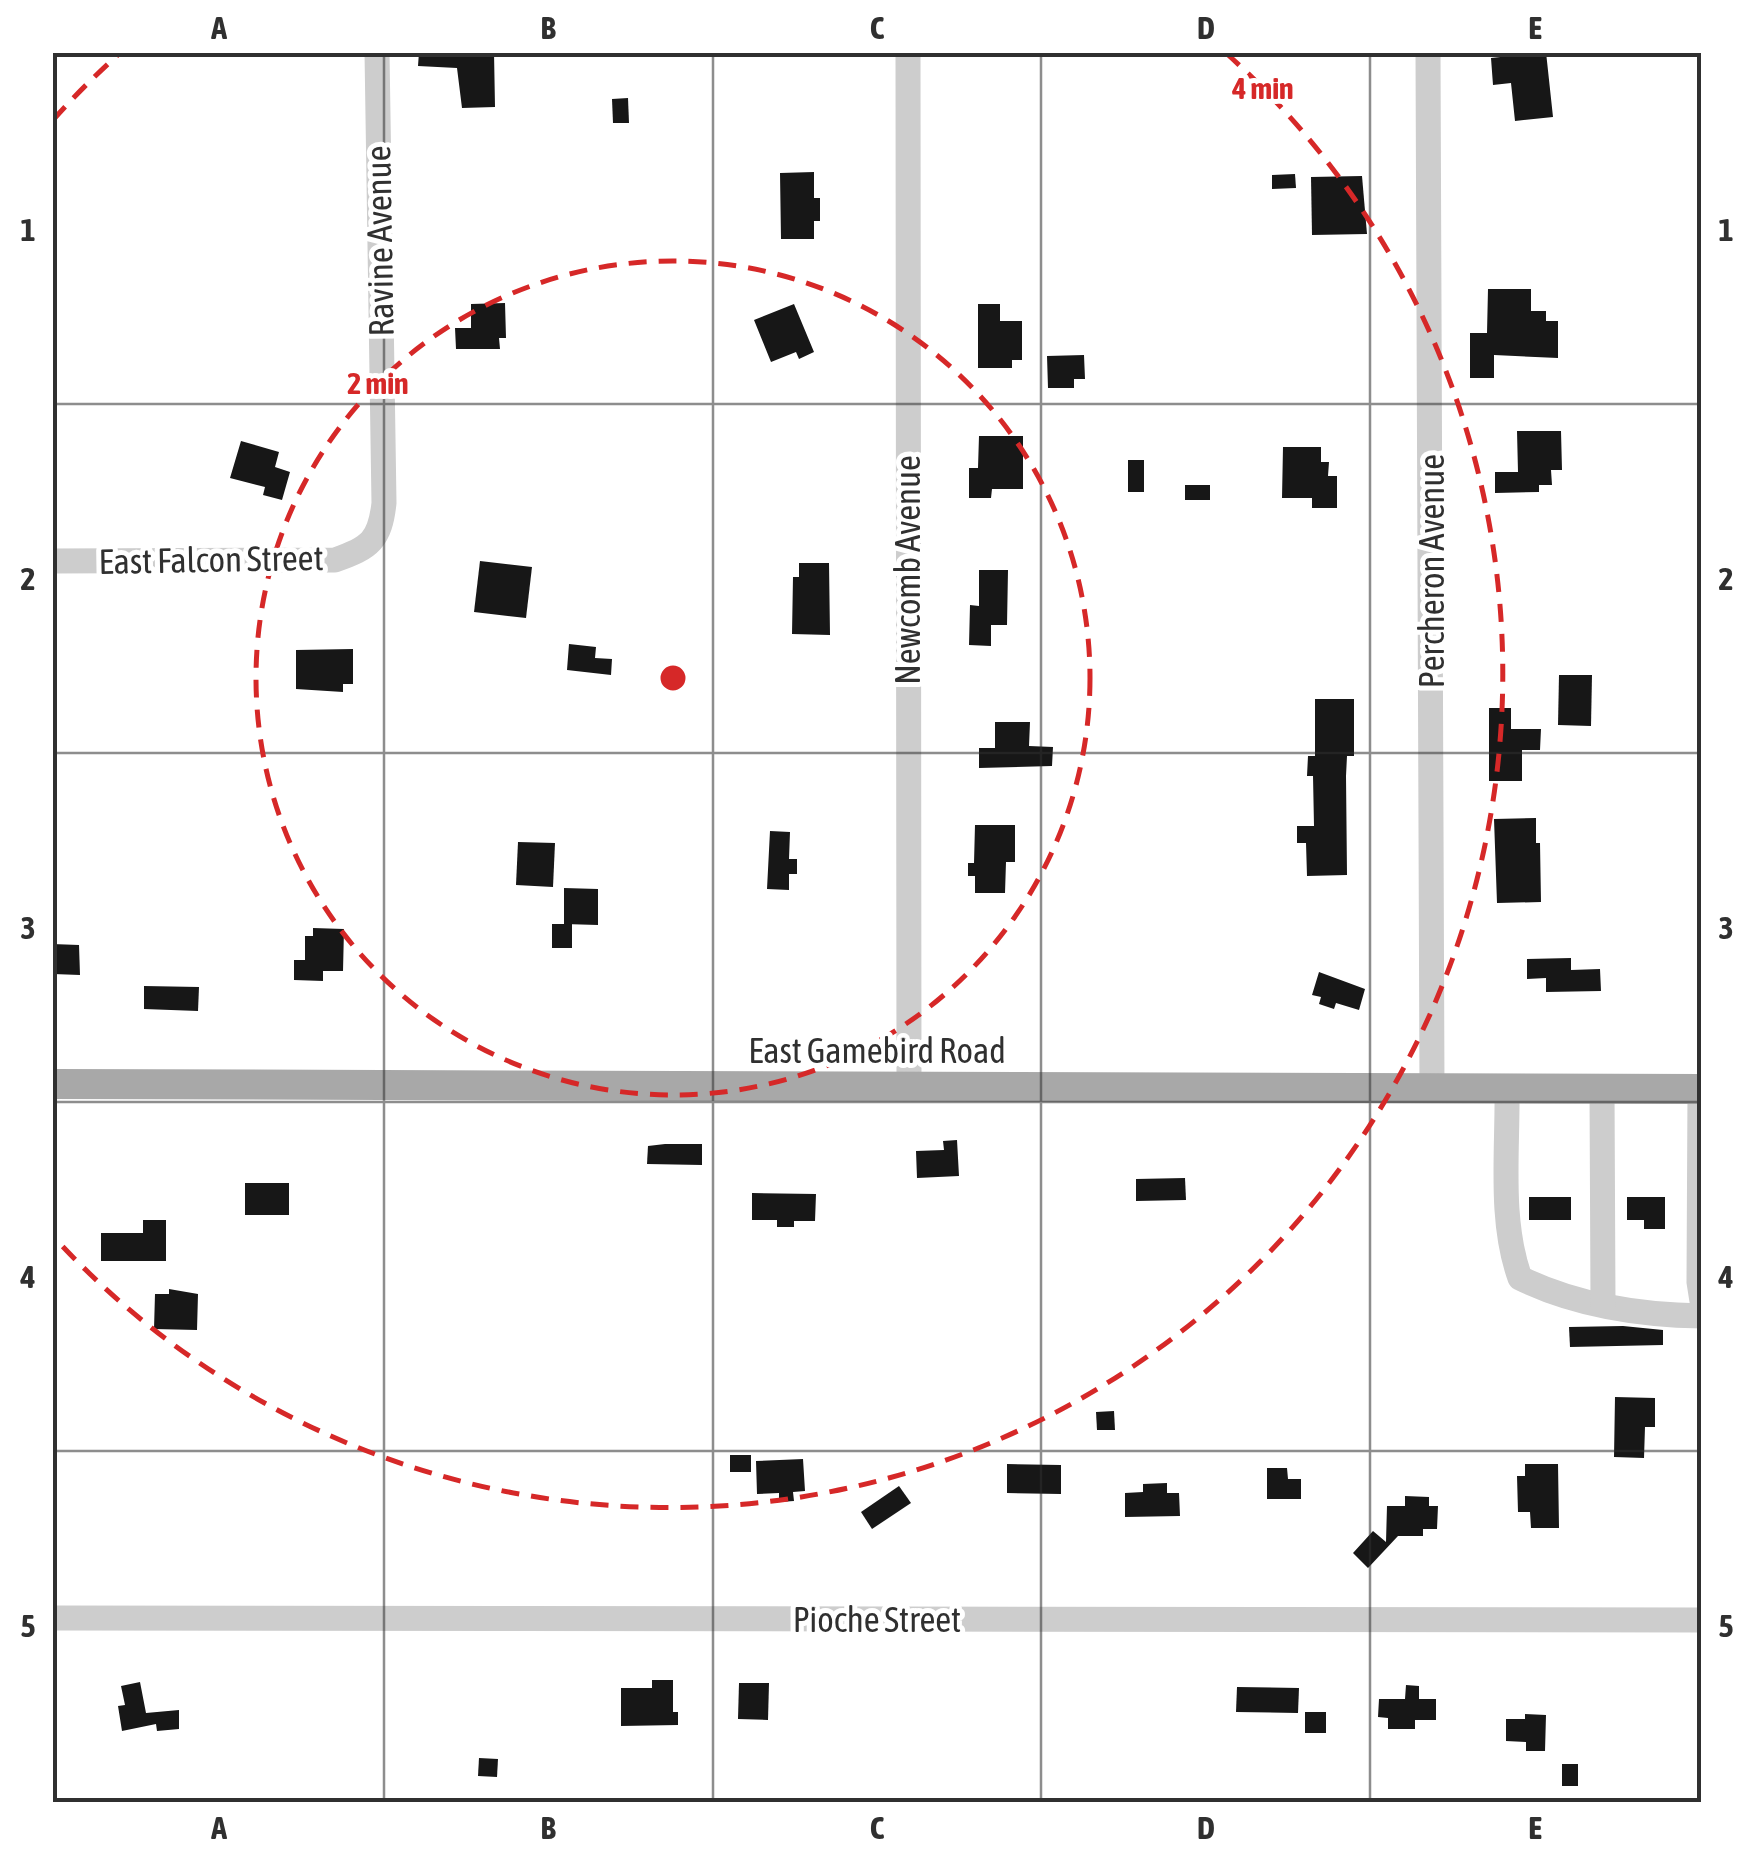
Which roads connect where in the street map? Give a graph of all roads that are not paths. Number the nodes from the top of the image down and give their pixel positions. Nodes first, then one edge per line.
1 (377, 52) edge
2 (908, 52) edge
3 (1428, 52) edge
4 (368, 546) joint
5 (52, 561) edge
6 (52, 1084) edge
7 (909, 1088) junction
8 (1432, 1089) junction
9 (1507, 1089) junction
10 (1602, 1089) junction
11 (1701, 1089) edge
12 (1702, 1301) edge
13 (1603, 1304) junction
14 (1702, 1316) edge
15 (52, 1618) edge
16 (1702, 1620) edge

1 - 4 street, Ravine Avenue
2 - 7 street, Newcomb Avenue
3 - 8 street, Percheron Avenue
4 - 5 street, East Falcon Street
6 - 7 main road, East Gamebird Road
7 - 8 main road, East Gamebird Road
8 - 9 main road, East Gamebird Road
9 - 10 main road, East Gamebird Road
9 - 13 street
10 - 11 main road, East Gamebird Road
10 - 13 street
11 - 12 street
13 - 14 street
15 - 16 street, Pioche Street

